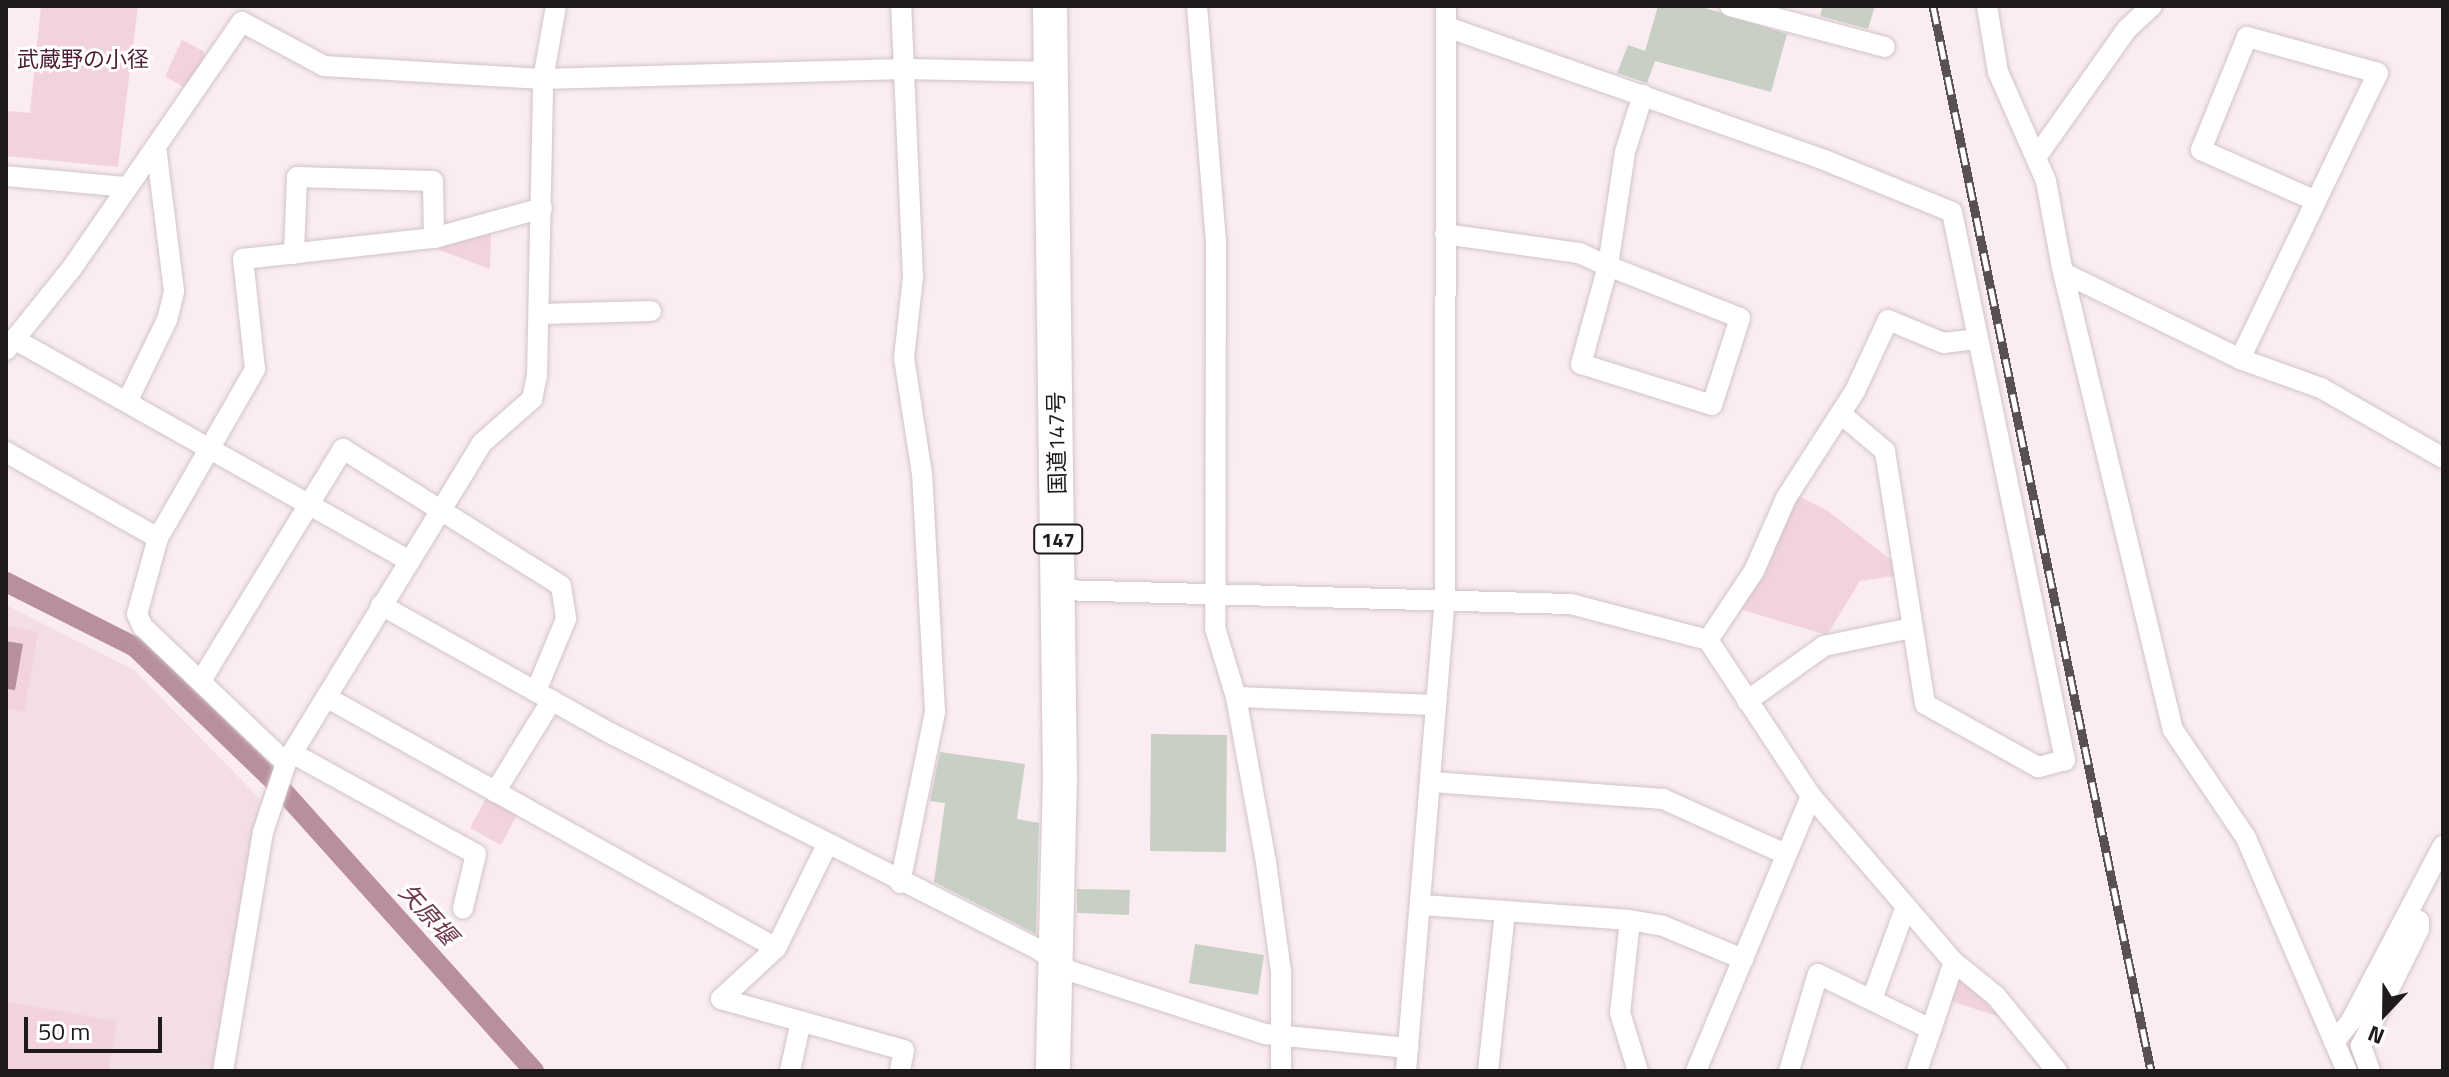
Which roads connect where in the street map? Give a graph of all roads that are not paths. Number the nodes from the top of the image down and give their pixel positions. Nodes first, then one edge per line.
1 (556, 6) edge
2 (901, 6) edge
3 (1050, 6) edge
4 (1197, 6) edge
5 (1730, 6) edge
6 (1987, 6) edge
7 (2152, 6) edge
8 (1446, 16) edge
9 (1885, 47) dead end
10 (905, 69) junction
11 (1052, 72) junction
12 (543, 79) junction
13 (1643, 95) junction
14 (156, 147) junction
15 (2037, 156) junction
16 (6, 176) edge
17 (126, 187) junction
18 (2316, 201) junction
19 (542, 208) junction
20 (1445, 234) junction
21 (434, 238) junction
22 (294, 254) junction
23 (1608, 266) junction
24 (2064, 273) junction
25 (651, 311) dead end
26 (539, 314) junction
27 (1978, 339) junction
28 (10, 345) edge
29 (2240, 359) junction
30 (127, 402) junction
31 (1841, 414) junction
32 (212, 449) junction
33 (6, 452) edge
34 (2443, 458) edge
35 (312, 505) junction
36 (438, 511) junction
37 (158, 538) junction
38 (409, 561) junction
39 (1059, 590) junction
40 (1214, 590) junction
41 (1445, 599) junction
42 (381, 605) junction
43 (1911, 628) junction
44 (1708, 640) junction
45 (202, 679) junction
46 (544, 695) junction
47 (326, 697) junction
48 (1236, 697) junction
49 (1747, 701) junction
50 (1436, 705) junction
51 (289, 758) junction
52 (1432, 782) junction
53 (495, 792) junction
54 (1811, 796) junction
55 (2443, 846) edge
56 (826, 847) junction
57 (1783, 853) junction
58 (900, 883) junction
59 (1422, 905) junction
60 (1906, 906) junction
61 (463, 908) dead end
62 (1505, 911) junction
63 (1630, 920) junction
64 (776, 948) junction
65 (1743, 959) junction
66 (1055, 960) junction
67 (1954, 962) junction
68 (1872, 999) junction
69 (801, 1021) junction
70 (2359, 1026) junction
71 (1931, 1029) junction
72 (1280, 1036) junction
73 (2334, 1042) junction
74 (1408, 1048) junction
75 (223, 1071) edge
76 (790, 1071) edge
77 (900, 1071) edge
78 (1053, 1071) edge
79 (1281, 1071) edge
80 (1406, 1071) edge
81 (1488, 1071) edge
82 (1638, 1071) edge
83 (1696, 1071) edge
84 (1789, 1071) edge
85 (1917, 1071) edge
86 (2057, 1071) edge
87 (2347, 1071) edge
88 (2370, 1071) edge

1 - 12 street
2 - 10 street
3 - 11 highway, 国道147号 / 147
4 - 40 street
5 - 9 street
6 - 15 street
7 - 15 street
8 - 13 street
8 - 20 street
10 - 11 street
10 - 12 street
10 - 58 street
11 - 39 highway, 国道147号 / 147
12 - 14 street
12 - 19 street
13 - 23 street
13 - 27 street
14 - 17 street
14 - 30 street
15 - 24 street
16 - 17 street
17 - 28 street
18 - 18 street
18 - 29 street
19 - 21 street
19 - 26 street
20 - 23 street
20 - 41 street
21 - 22 street
21 - 22 street
22 - 32 street
23 - 23 street
24 - 29 street
24 - 73 street
25 - 26 street
26 - 36 street
27 - 31 street
27 - 43 street
28 - 30 street
29 - 34 street
30 - 32 street
31 - 43 street
31 - 44 street
32 - 35 street
32 - 37 street
33 - 37 street
35 - 36 street
35 - 38 street
35 - 45 street
36 - 38 street
36 - 46 street
37 - 45 street
38 - 42 street
39 - 40 street
39 - 66 highway, 国道147号 / 147
40 - 41 street
40 - 48 street
41 - 44 street
41 - 50 street
42 - 46 street
42 - 47 street
43 - 49 street
44 - 49 street
45 - 51 street
46 - 53 street
46 - 56 street
47 - 51 street
47 - 53 street
48 - 50 street
48 - 72 street
49 - 54 street
50 - 52 street
51 - 61 street
51 - 75 street
52 - 57 street
52 - 59 street
53 - 64 street
54 - 57 street
54 - 60 street
55 - 70 street
56 - 58 street
56 - 64 street
57 - 65 street
58 - 66 street
59 - 62 street
59 - 74 street
60 - 67 street
60 - 68 street
62 - 63 street
62 - 81 street
63 - 65 street
63 - 82 street
64 - 69 street
65 - 83 street
66 - 72 street
66 - 78 highway, 国道147号 / 147
67 - 71 street
67 - 86 street
68 - 71 street
68 - 84 street
69 - 76 street
69 - 77 street
70 - 73 street
70 - 88 street
71 - 85 street
72 - 74 street
72 - 79 street
73 - 87 street
74 - 80 street

